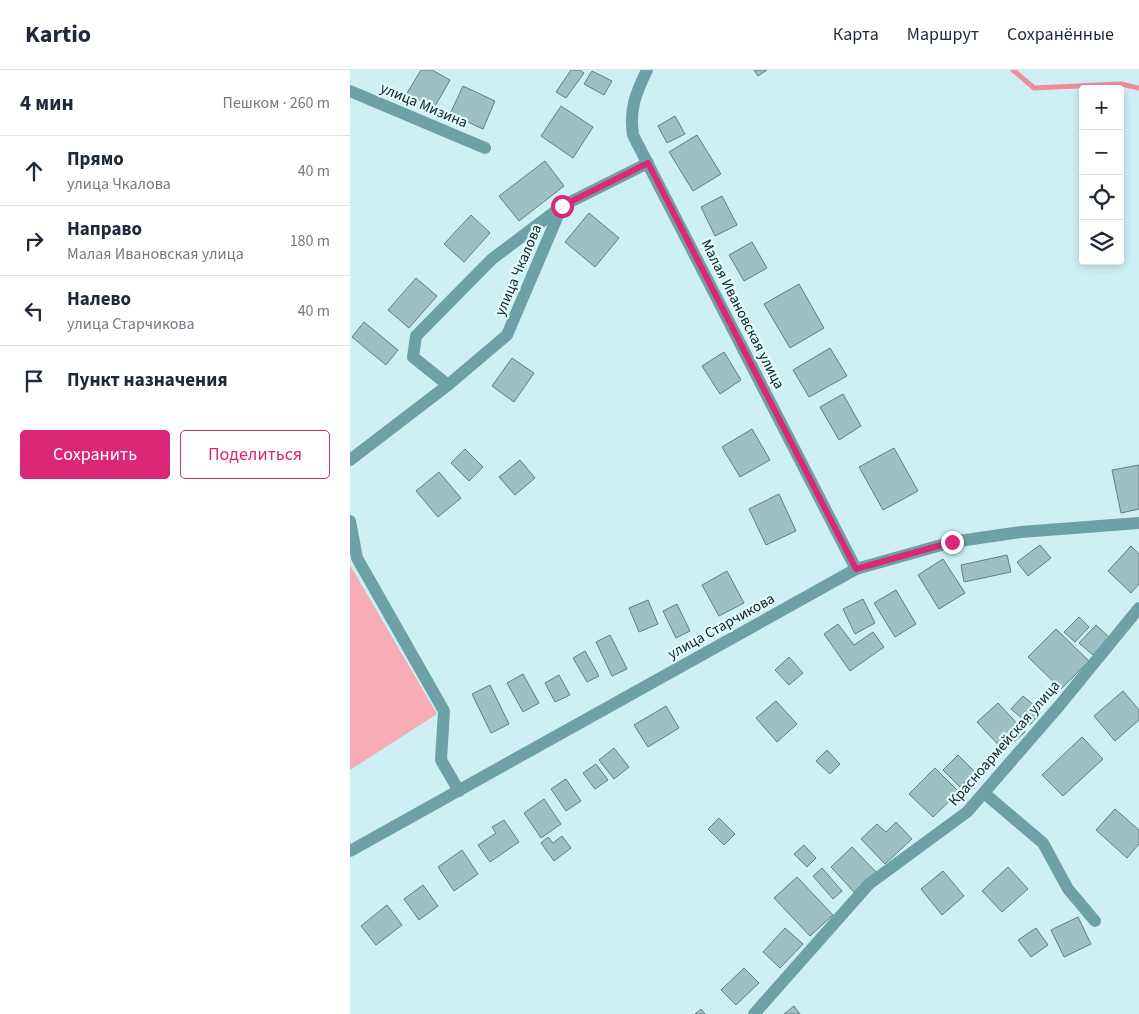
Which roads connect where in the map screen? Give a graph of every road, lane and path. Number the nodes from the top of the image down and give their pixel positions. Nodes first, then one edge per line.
1 (647, 70) edge
2 (350, 91) edge
3 (485, 148) dead end
4 (648, 163) junction
5 (562, 206) junction
6 (448, 385) junction
7 (350, 460) edge
8 (350, 521) edge
9 (1139, 523) edge
10 (856, 569) junction
11 (1139, 608) edge
12 (459, 790) junction
13 (984, 793) junction
14 (350, 851) edge
15 (1095, 921) dead end
16 (754, 1014) edge

1 - 4 street, Малая Ивановская улица
2 - 3 street, улица Мизина
4 - 5 street
4 - 10 street, Малая Ивановская улица
5 - 6 street, улица Чкалова
5 - 6 street
6 - 7 street, улица Чкалова
8 - 12 street
9 - 10 street, улица Старчикова
10 - 12 street, улица Старчикова
11 - 13 street, Красноармейская улица
12 - 14 street, улица Старчикова
13 - 15 street
13 - 16 street, Красноармейская улица

